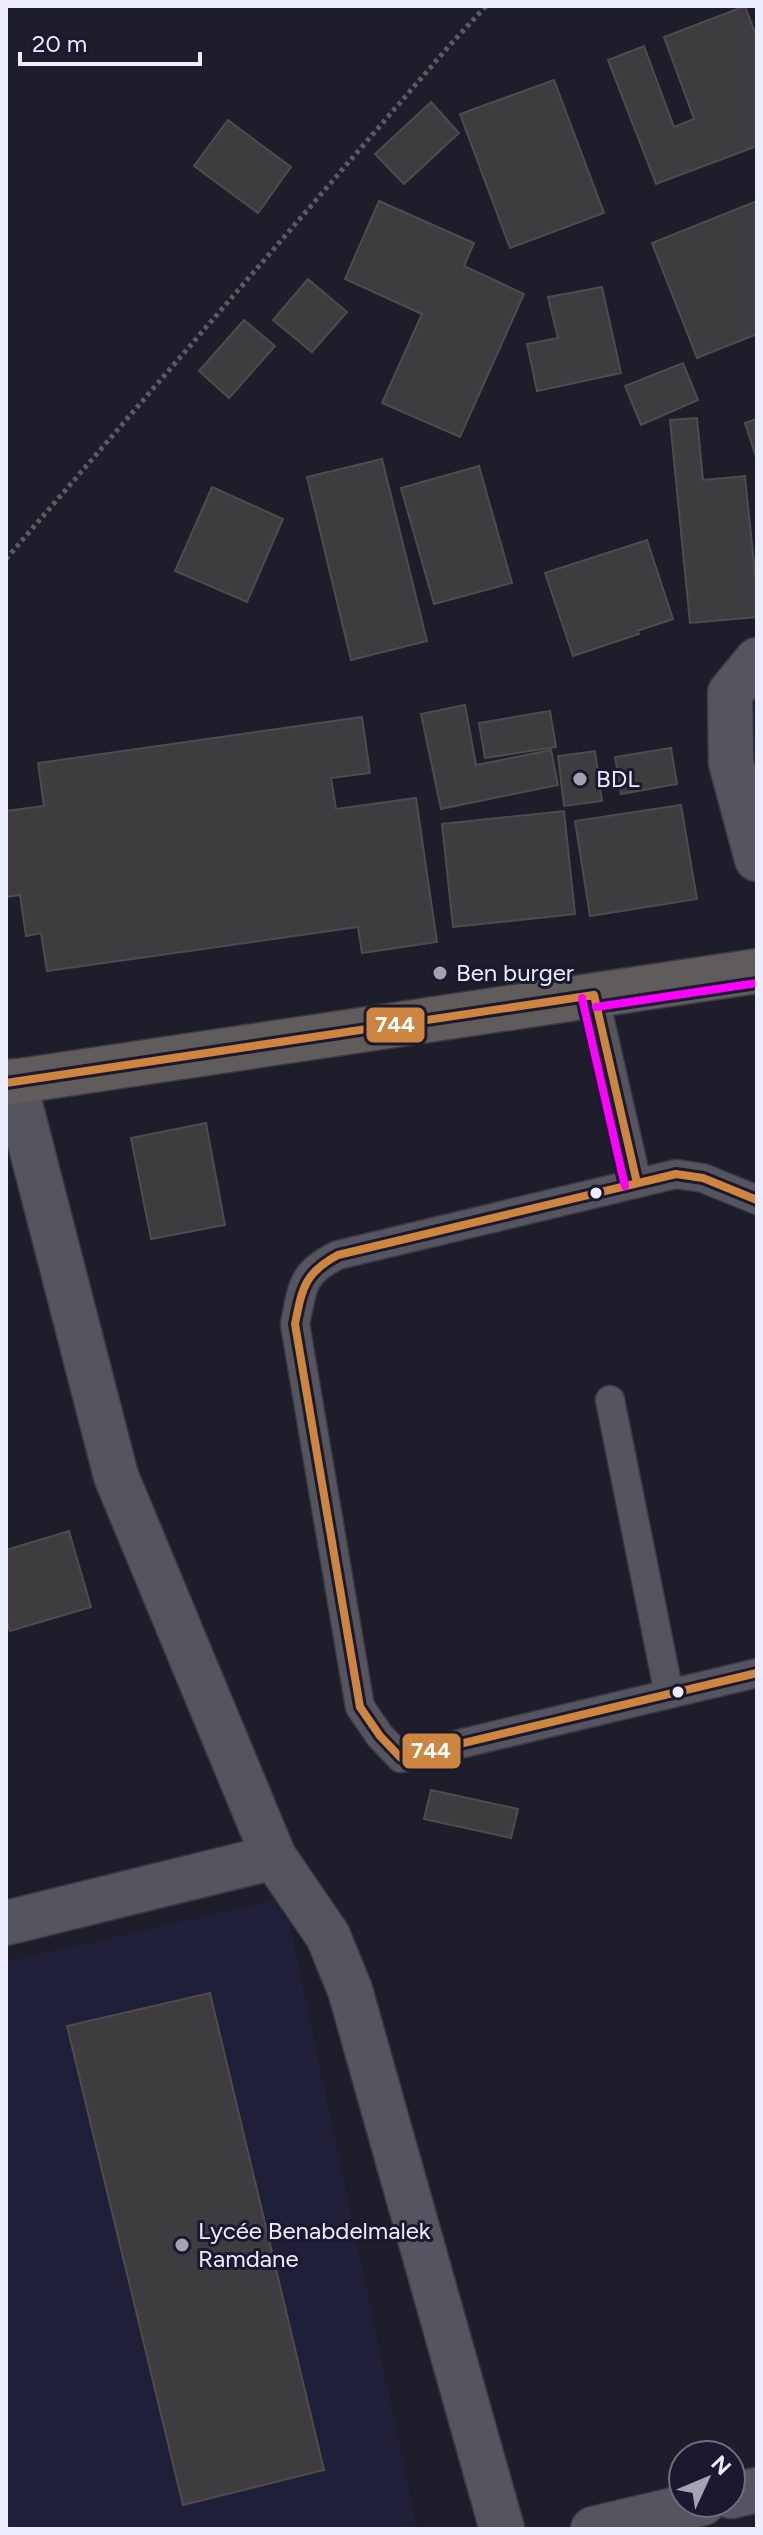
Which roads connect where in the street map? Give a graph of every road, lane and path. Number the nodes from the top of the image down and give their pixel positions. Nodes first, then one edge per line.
1 (486, 6) edge
2 (6, 559) edge
3 (757, 660) edge
4 (757, 859) edge
5 (757, 971) edge
6 (594, 995) junction
7 (10, 1082) edge
8 (637, 1183) junction
9 (757, 1200) edge
10 (610, 1400) dead end
11 (757, 1673) edge
12 (669, 1694) junction
13 (274, 1857) junction
14 (6, 1923) edge
15 (667, 2512) edge
16 (502, 2529) edge
17 (593, 2529) edge

1 - 2 path
3 - 4 street
5 - 6 highway
6 - 7 highway
6 - 8 lane
7 - 13 street
8 - 9 lane
8 - 12 lane
10 - 12 lane
11 - 12 lane
13 - 14 street
13 - 16 street
15 - 17 street

